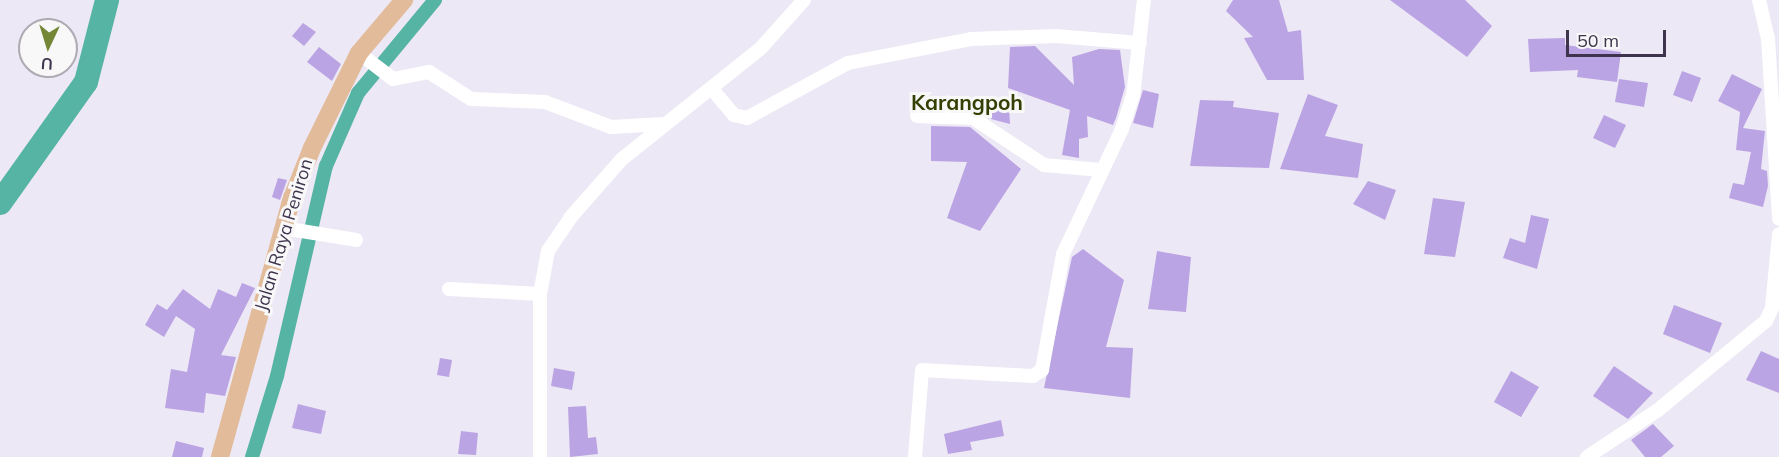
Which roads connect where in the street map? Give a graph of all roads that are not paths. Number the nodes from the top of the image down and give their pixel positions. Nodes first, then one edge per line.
1 (404, 0) edge
2 (804, 0) edge
3 (1144, 0) edge
4 (1762, 2) edge
5 (1140, 43) junction
6 (359, 52) junction
7 (712, 89) junction
8 (917, 116) dead end
9 (664, 124) junction
10 (1101, 170) junction
11 (1779, 219) edge
12 (291, 230) junction
13 (1779, 234) edge
14 (356, 240) dead end
15 (449, 289) dead end
16 (540, 294) junction
17 (220, 457) edge
18 (540, 457) edge
19 (915, 457) edge
20 (1587, 457) edge

1 - 6 main road, Jalan Raya Peniron
2 - 7 street
3 - 5 street
4 - 11 street
5 - 7 street
5 - 10 street
6 - 9 street
6 - 12 main road, Jalan Raya Peniron
7 - 9 street
8 - 10 street
9 - 16 street
10 - 19 street
12 - 14 street
12 - 17 main road, Jalan Raya Peniron
13 - 20 street
15 - 16 street
16 - 18 street

